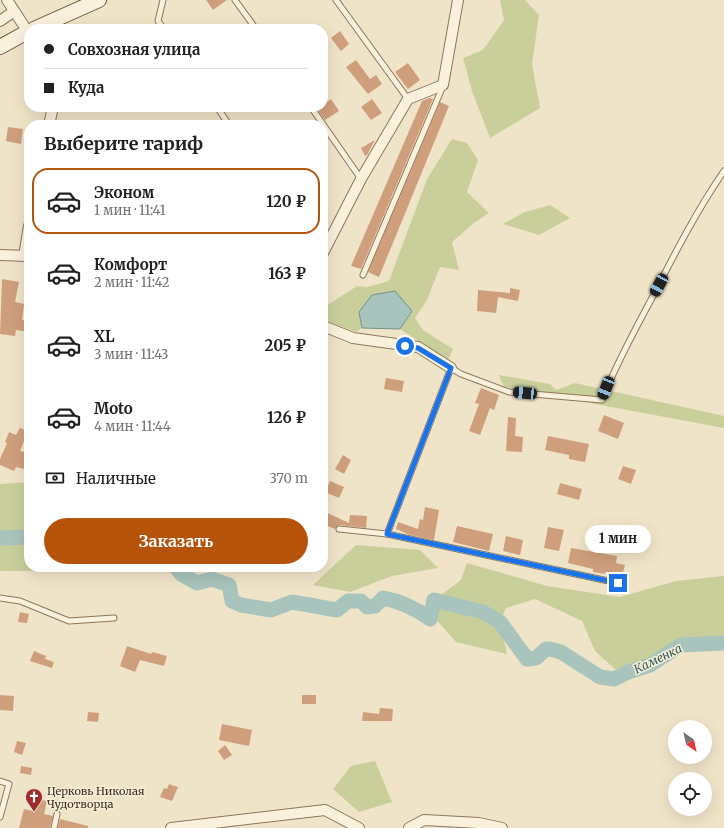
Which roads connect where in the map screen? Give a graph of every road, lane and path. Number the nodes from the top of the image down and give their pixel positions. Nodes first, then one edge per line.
1 (7, 0) edge
2 (98, 0) edge
3 (163, 0) edge
4 (235, 0) edge
5 (336, 0) edge
6 (458, 0) edge
7 (13, 12) junction
8 (0, 21) edge
9 (29, 24) edge
10 (47, 24) edge
11 (160, 24) edge
12 (252, 24) edge
13 (24, 35) edge
14 (0, 47) edge
15 (443, 85) junction
16 (408, 99) junction
17 (328, 131) edge
18 (724, 171) edge
19 (361, 179) junction
20 (328, 243) edge
21 (0, 255) edge
22 (24, 256) edge
23 (363, 275) dead end
24 (328, 328) edge
25 (451, 368) junction
26 (340, 529) dead end
27 (387, 534) junction
28 (618, 583) dead end
29 (0, 598) edge
30 (114, 618) dead end
31 (0, 781) edge
32 (57, 814) dead end
33 (0, 817) edge
34 (54, 828) edge
35 (171, 828) edge
36 (359, 828) edge
37 (409, 828) edge
38 (502, 828) edge

1 - 7 street
2 - 10 main road
3 - 11 lane
4 - 12 lane
5 - 16 lane
6 - 15 street
7 - 8 street
7 - 9 street
13 - 14 main road
15 - 16 street
15 - 23 lane
16 - 19 street
17 - 19 lane
18 - 25 lane
19 - 20 street
21 - 22 street
24 - 25 street
25 - 27 lane
26 - 27 lane
27 - 28 lane
29 - 30 lane
31 - 33 lane
32 - 34 lane
35 - 36 street
37 - 38 street

